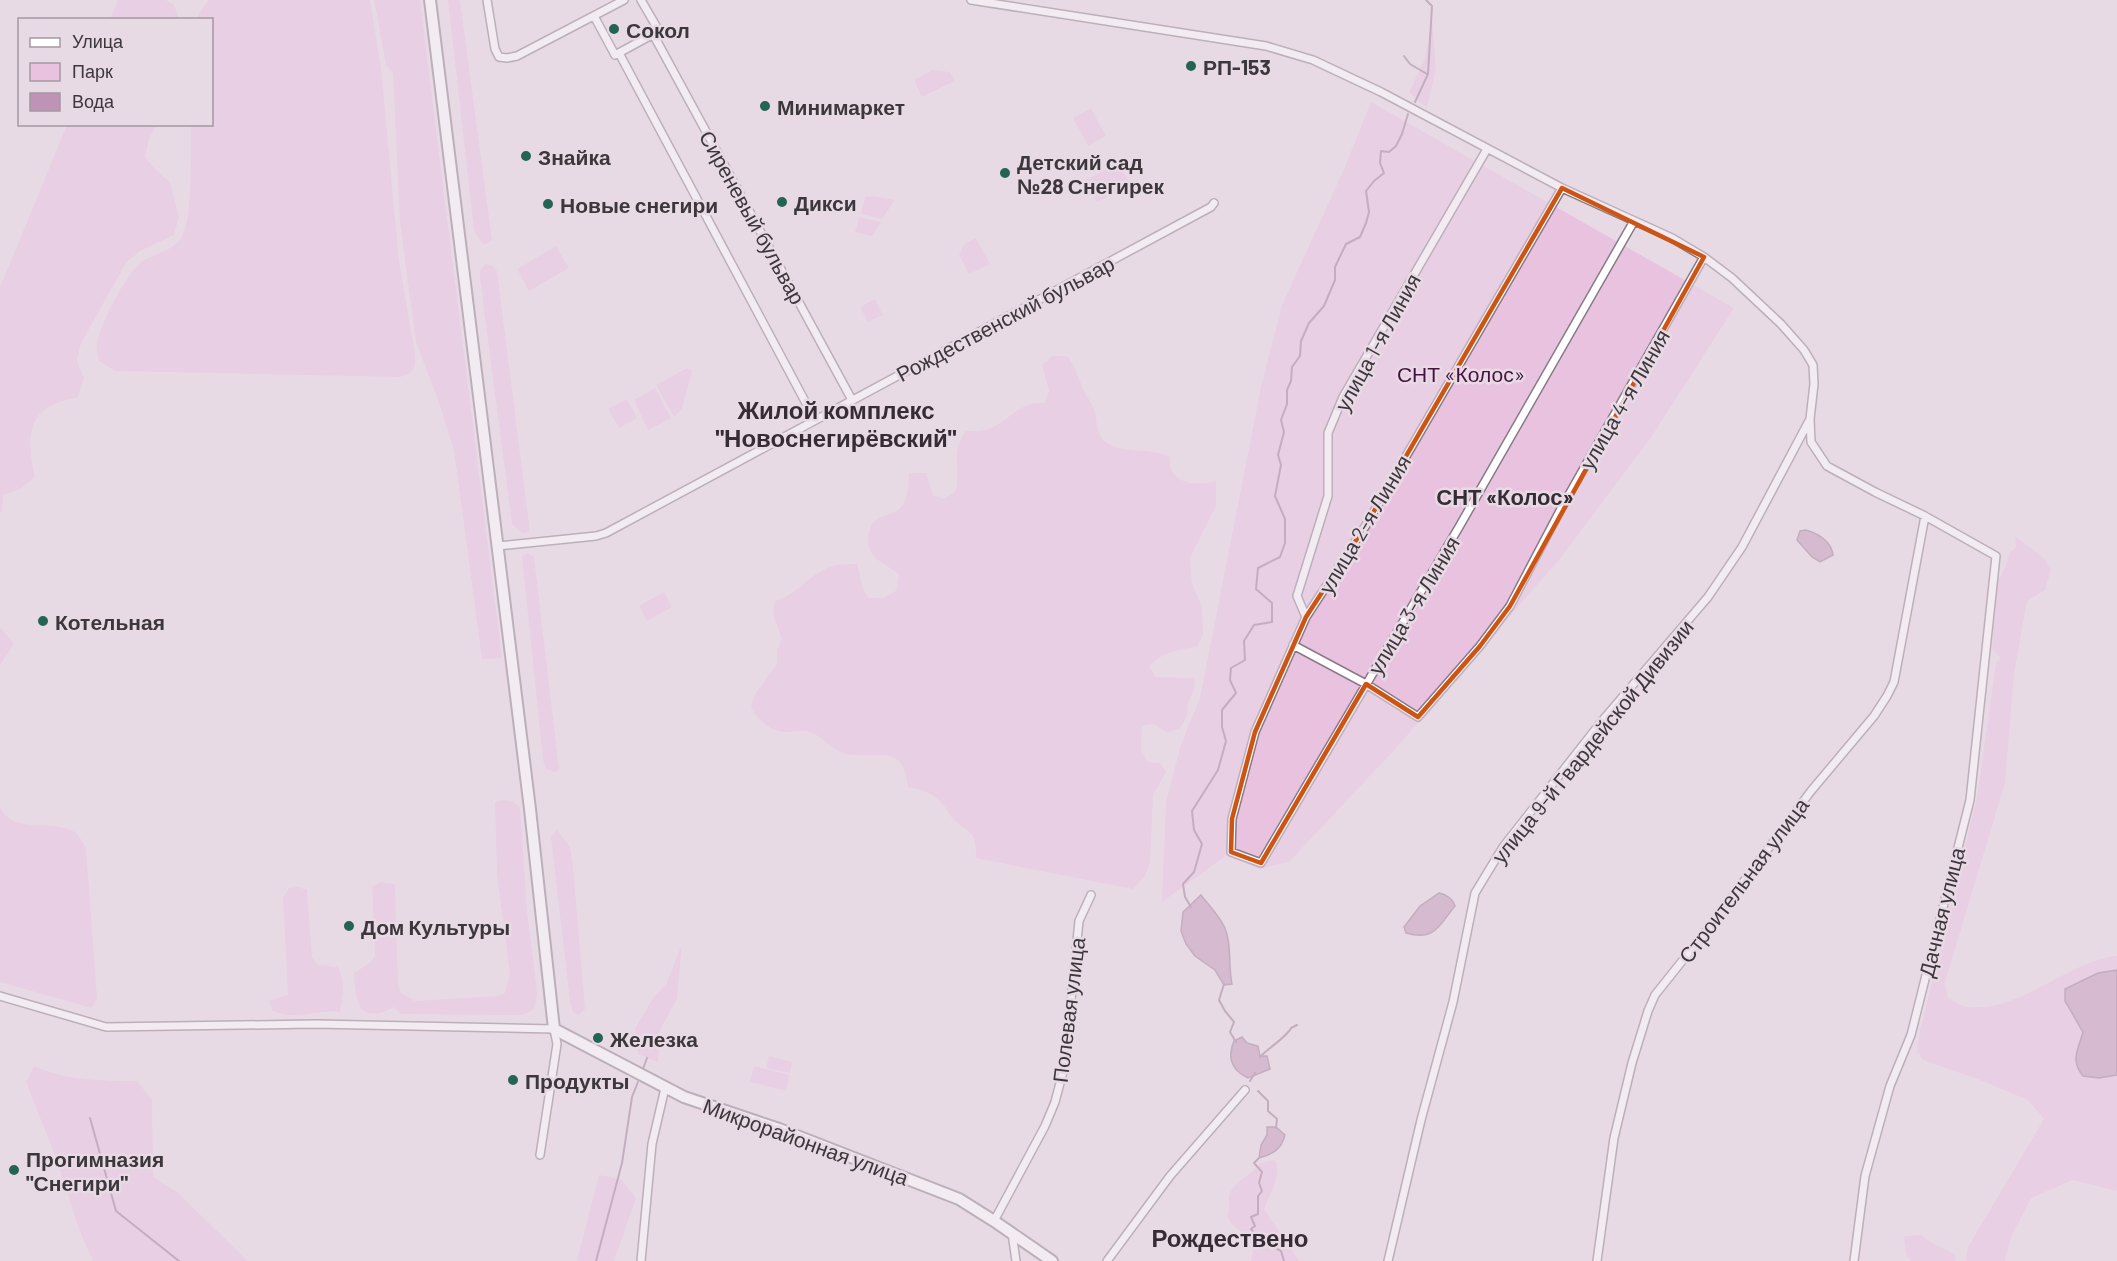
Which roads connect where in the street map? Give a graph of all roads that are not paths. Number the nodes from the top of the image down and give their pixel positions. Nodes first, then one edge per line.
1 (430, 0) edge
2 (487, 0) edge
3 (624, 0) edge
4 (641, 0) edge
5 (970, 0) edge
6 (594, 16) junction
7 (656, 32) junction
8 (617, 54) junction
9 (1487, 149) junction
10 (1562, 188) junction
11 (1214, 203) dead end
12 (1634, 221) junction
13 (1704, 256) junction
14 (852, 400) junction
15 (1810, 419) junction
16 (815, 420) junction
17 (1925, 516) junction
18 (498, 546) junction
19 (1306, 617) junction
20 (1293, 645) junction
21 (1366, 684) junction
22 (1262, 863) joint
23 (1091, 895) dead end
24 (0, 996) edge
25 (554, 1029) junction
26 (665, 1088) junction
27 (1245, 1090) dead end
28 (540, 1155) dead end
29 (994, 1221) junction
30 (1012, 1233) junction
31 (641, 1261) edge
32 (1016, 1261) edge
33 (1052, 1261) edge
34 (1107, 1261) edge
35 (1388, 1261) edge
36 (1597, 1261) edge
37 (1854, 1261) edge

1 - 18 street
2 - 6 street
3 - 6 street
4 - 7 street, Сиреневый бульвар
5 - 9 street
6 - 8 street, Сиреневый бульвар
7 - 8 street
7 - 14 street, Сиреневый бульвар
8 - 16 street, Сиреневый бульвар
9 - 10 street
9 - 19 street, улица 1-я Линия
10 - 12 street
10 - 19 street, улица 2-я Линия
11 - 14 street, Рождественский бульвар
12 - 13 street
12 - 21 street, улица 3-я Линия
13 - 15 street
13 - 21 street, улица 4-я Линия
14 - 16 street, Рождественский бульвар
15 - 17 street
15 - 35 street, улица 9-й Гвардейской Дивизии
16 - 18 street, Рождественский бульвар
17 - 36 street, Строительная улица
17 - 37 street, Дачная улица
18 - 25 street
19 - 20 street, улица 2-я Линия
20 - 21 street
20 - 22 street, улица 2-я Линия
21 - 22 street, улица 3-я Линия
23 - 29 street, Полевая улица
24 - 25 street
25 - 26 street, Микрорайонная улица
25 - 28 street
26 - 29 street, Микрорайонная улица
26 - 31 street
27 - 34 street
29 - 30 street, Микрорайонная улица
30 - 32 street
30 - 33 street, Микрорайонная улица

